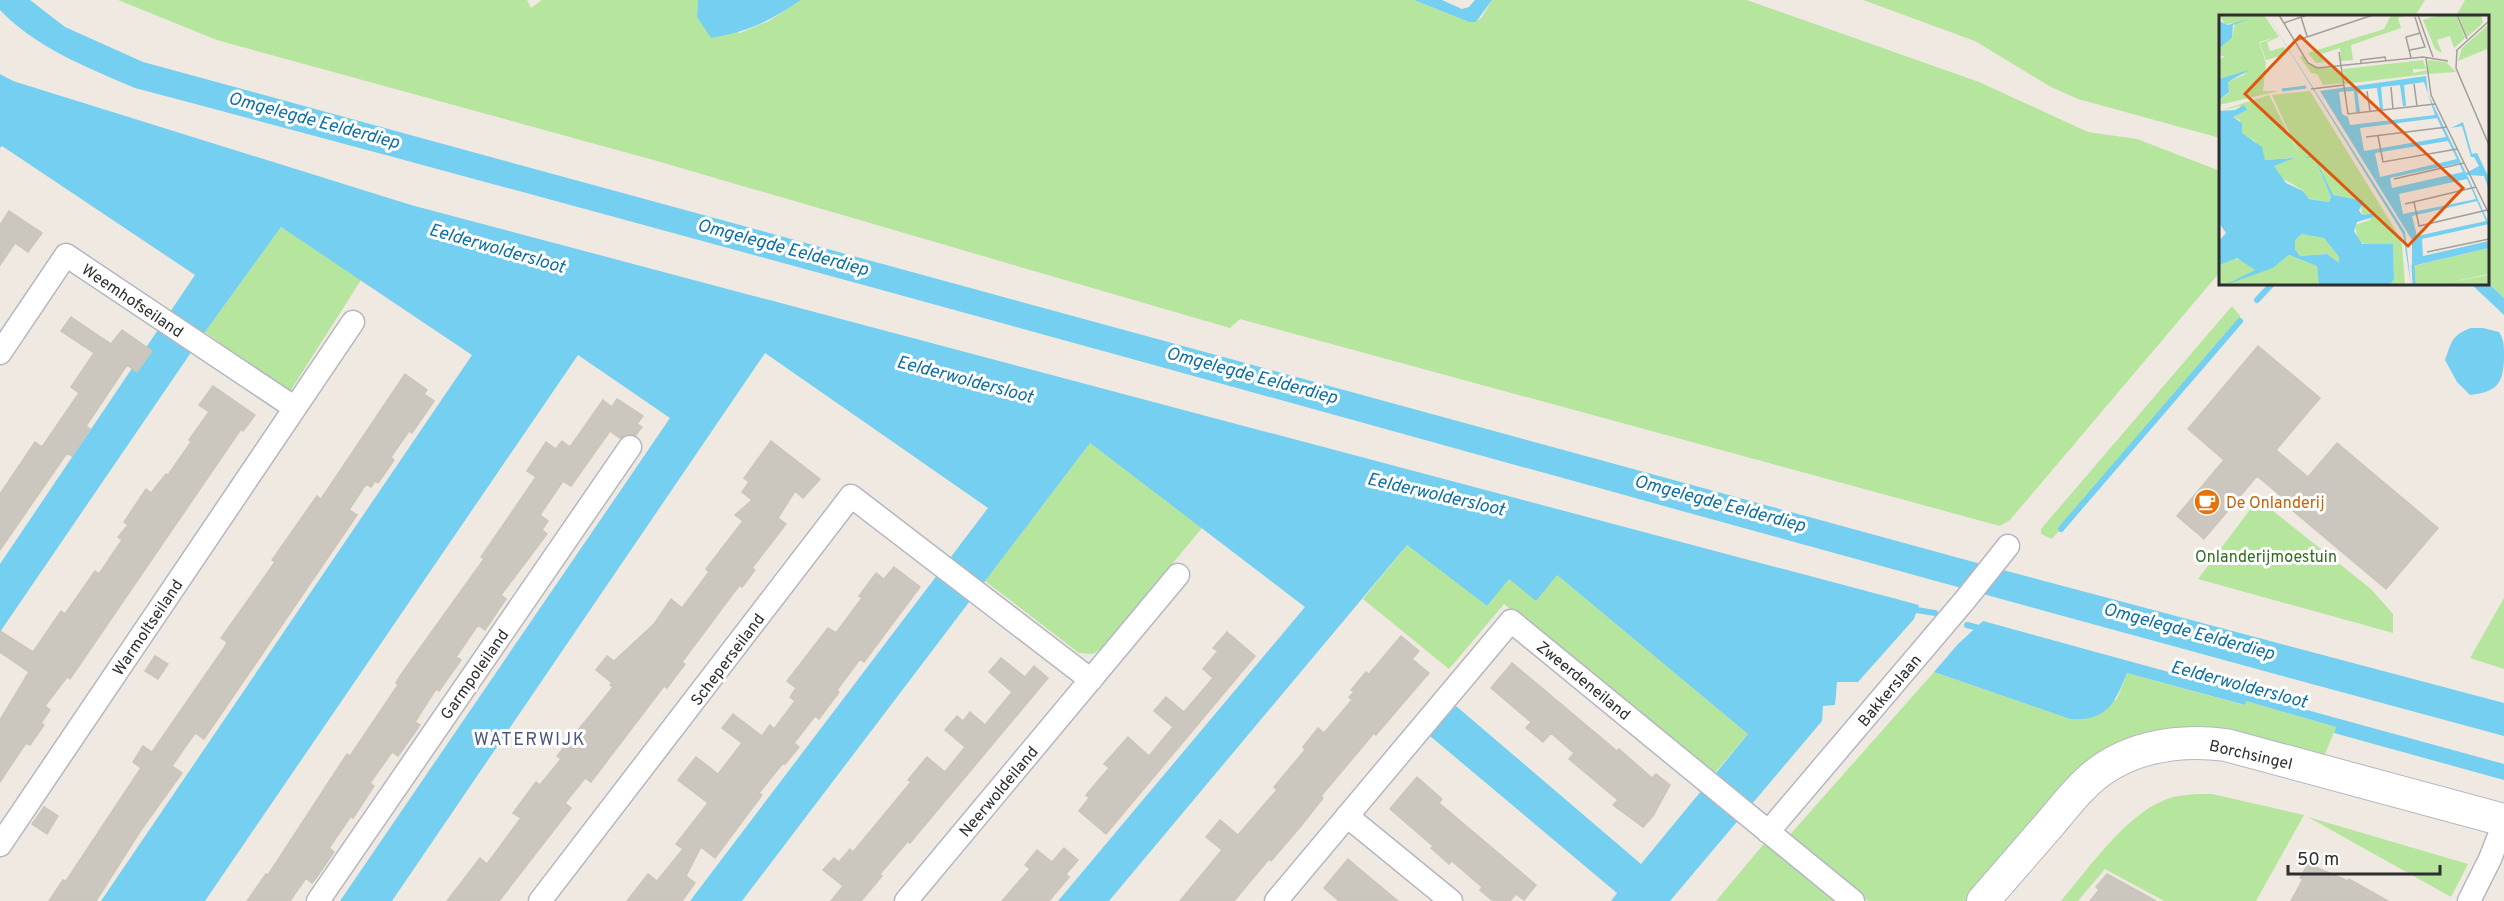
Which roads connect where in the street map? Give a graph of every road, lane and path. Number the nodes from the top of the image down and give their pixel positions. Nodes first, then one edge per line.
1 (353, 322) dead end
2 (0, 353) edge
3 (295, 408) junction
4 (630, 447) dead end
5 (2002, 554) dead end
6 (1178, 575) dead end
7 (1091, 680) junction
8 (1347, 816) junction
9 (1760, 825) junction
10 (2503, 830) edge
11 (0, 845) edge
12 (318, 901) edge
13 (540, 901) edge
14 (906, 901) edge
15 (1276, 901) edge
16 (1451, 901) edge
17 (1853, 901) edge
18 (1983, 901) edge
19 (2007, 901) edge
20 (2469, 901) edge

1 - 3 street, Warmoltseiland
2 - 3 street, Weemhofseiland
3 - 11 street, Warmoltseiland
4 - 12 street, Garmpoleiland
5 - 9 street, Bakkerslaan
6 - 7 street, Neerwoldeiland
7 - 13 street, Scheperseiland
7 - 14 street, Neerwoldeiland
8 - 9 street, Zweerdeneiland
8 - 15 street, Zweerdeneiland
8 - 16 street
9 - 17 street, Zweerdeneiland
10 - 18 main road, Borchsingel
10 - 19 main road, Borchsingel
10 - 20 street

